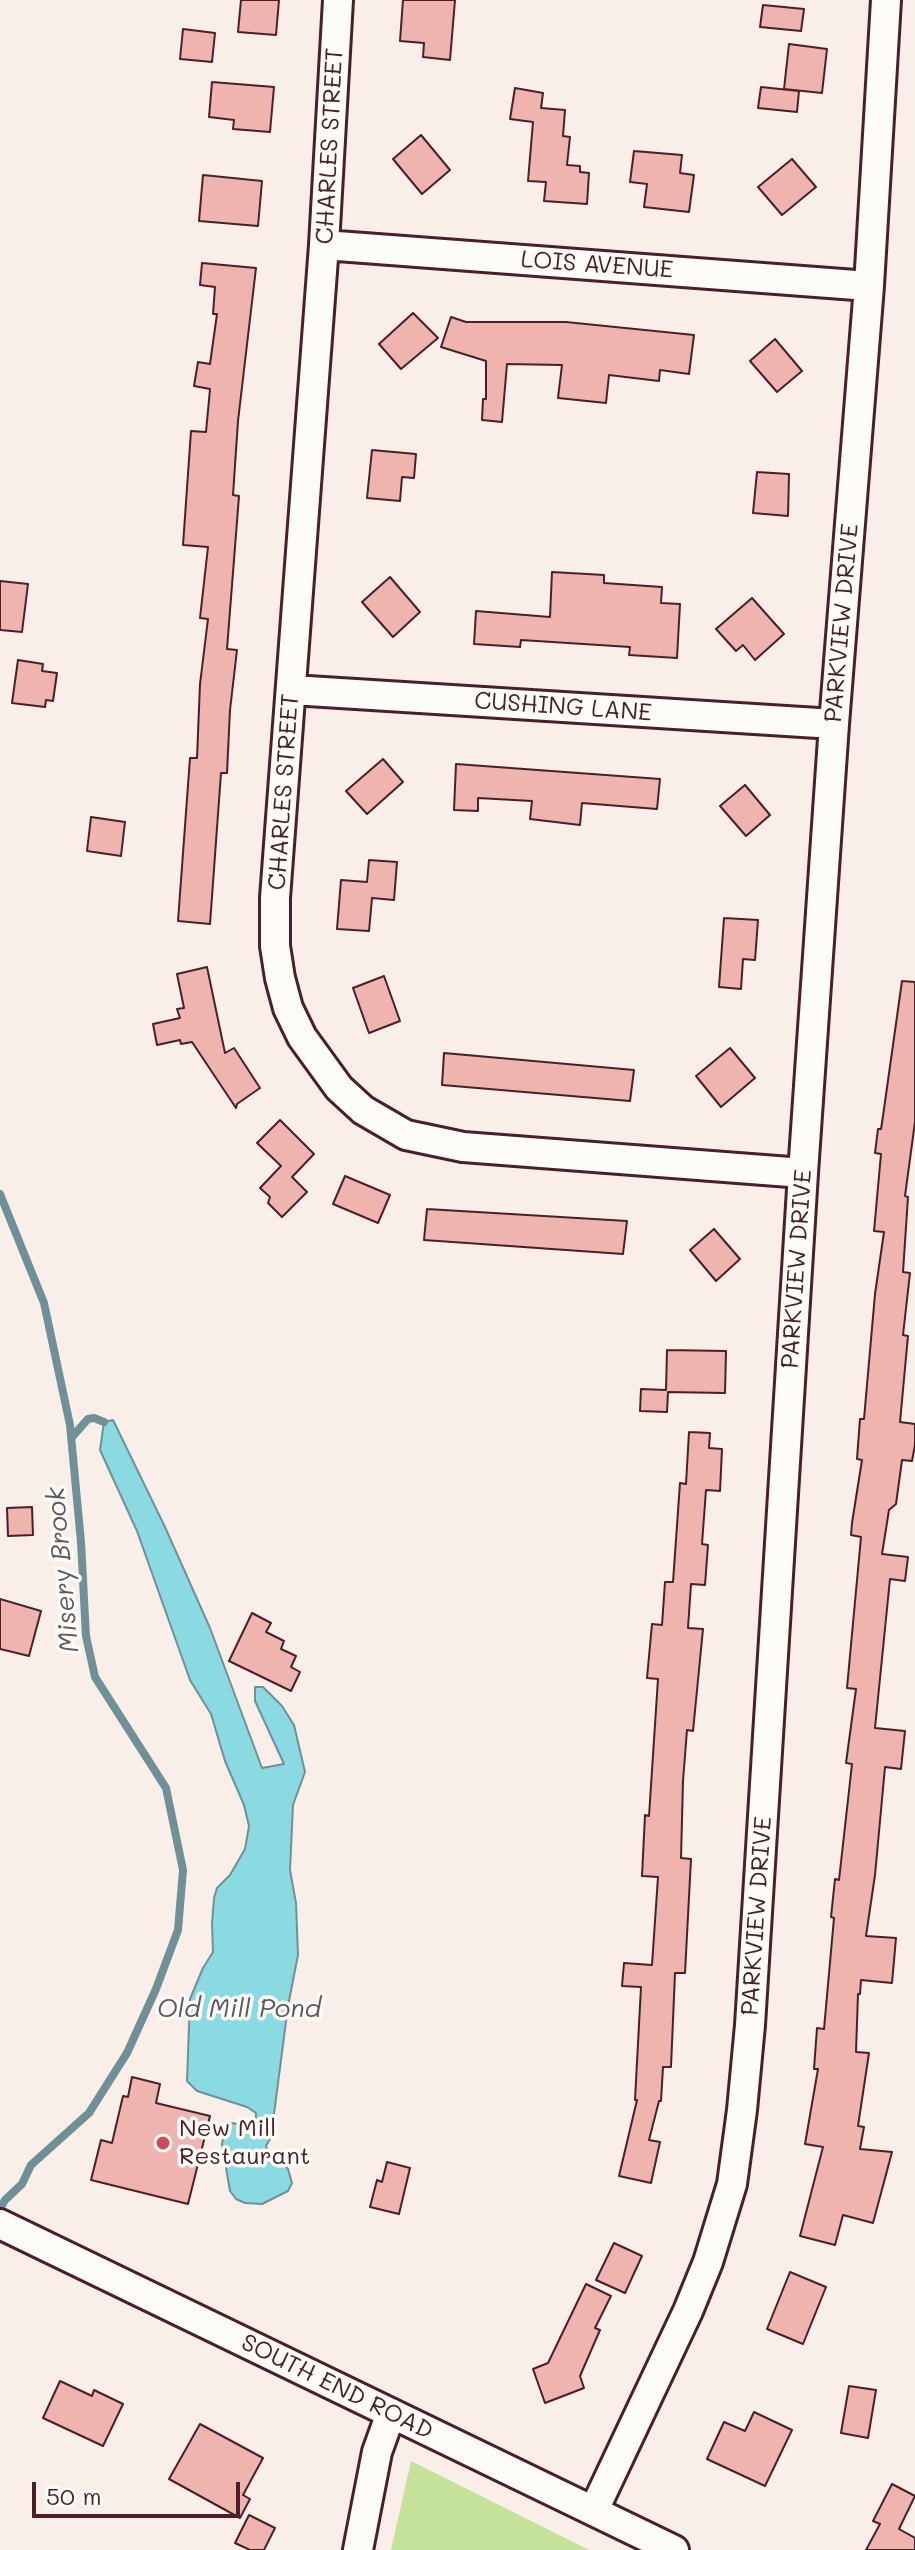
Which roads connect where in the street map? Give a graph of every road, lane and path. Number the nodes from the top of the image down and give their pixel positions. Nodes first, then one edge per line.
1 (338, 0) edge
2 (886, 0) edge
3 (324, 245) junction
4 (869, 286) junction
5 (292, 690) junction
6 (834, 724) junction
7 (803, 1173) junction
8 (3, 2226) edge
9 (391, 2413) junction
10 (594, 2510) junction
11 (358, 2550) edge
12 (674, 2550) edge

1 - 3 street, CHARLES STREET
2 - 4 street, PARKVIEW DRIVE
3 - 4 street, LOIS AVENUE
3 - 5 street, CHARLES STREET
4 - 6 street, PARKVIEW DRIVE
5 - 6 street, CUSHING LANE
5 - 7 street, CHARLES STREET
6 - 7 street, PARKVIEW DRIVE
7 - 10 street, PARKVIEW DRIVE
8 - 9 street, SOUTH END ROAD
9 - 10 street, SOUTH END ROAD
9 - 11 street
10 - 12 street, SOUTH END ROAD

